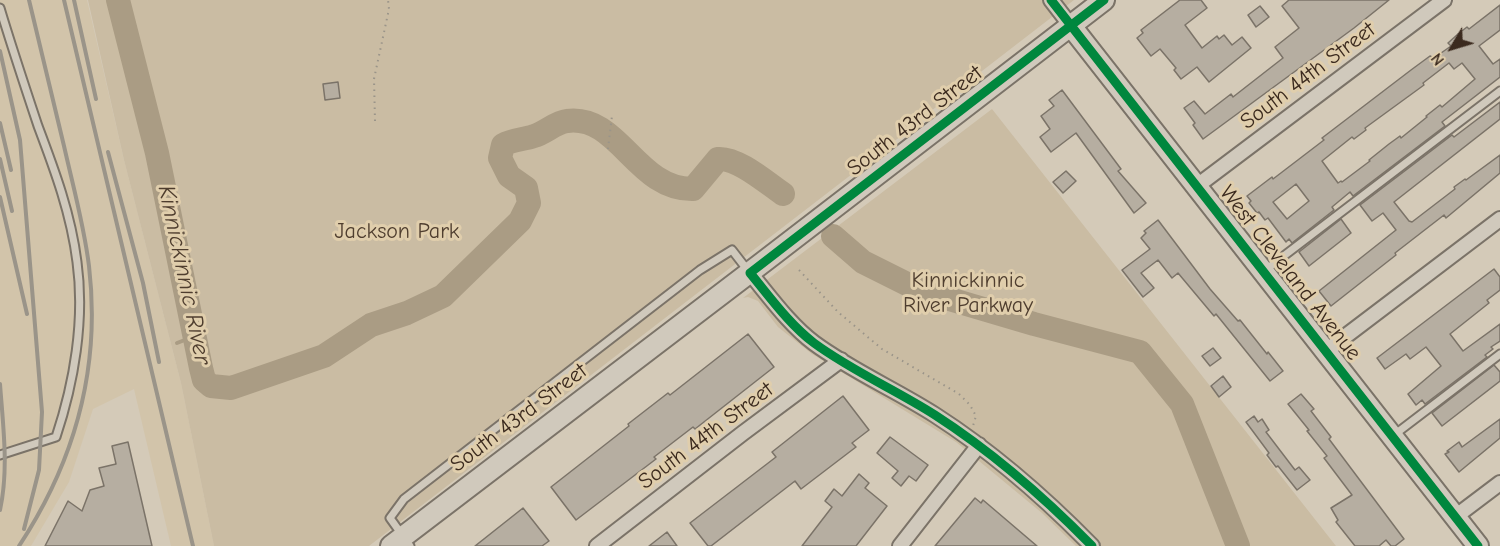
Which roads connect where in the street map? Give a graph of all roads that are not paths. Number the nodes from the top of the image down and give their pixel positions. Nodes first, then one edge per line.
1 (1051, 0) edge
2 (1104, 0) edge
3 (1444, 0) edge
4 (0, 8) edge
5 (1071, 26) junction
6 (1500, 91) edge
7 (1197, 186) junction
8 (1500, 219) edge
9 (1264, 271) junction
10 (750, 273) junction
11 (1326, 351) junction
12 (1500, 354) edge
13 (841, 360) junction
14 (1392, 436) junction
15 (978, 445) junction
16 (0, 455) edge
17 (1500, 483) edge
18 (1455, 517) junction
19 (401, 543) edge
20 (597, 546) edge
21 (900, 546) edge
22 (1092, 546) edge
23 (1478, 546) edge

1 - 5 street
2 - 5 main road, South 43rd Street
3 - 7 street, South 44th Street
4 - 16 lane
5 - 7 main road, West Cleveland Avenue
5 - 10 main road, South 43rd Street
6 - 9 lane
7 - 9 main road, West Cleveland Avenue
8 - 11 street
9 - 11 main road, West Cleveland Avenue
10 - 13 street
10 - 19 main road, South 43rd Street
10 - 19 lane
11 - 14 main road, West Cleveland Avenue
12 - 14 lane
13 - 15 street
13 - 20 street, South 44th Street
14 - 18 main road, West Cleveland Avenue
15 - 21 street
15 - 22 street
17 - 18 street
18 - 23 main road, West Cleveland Avenue

